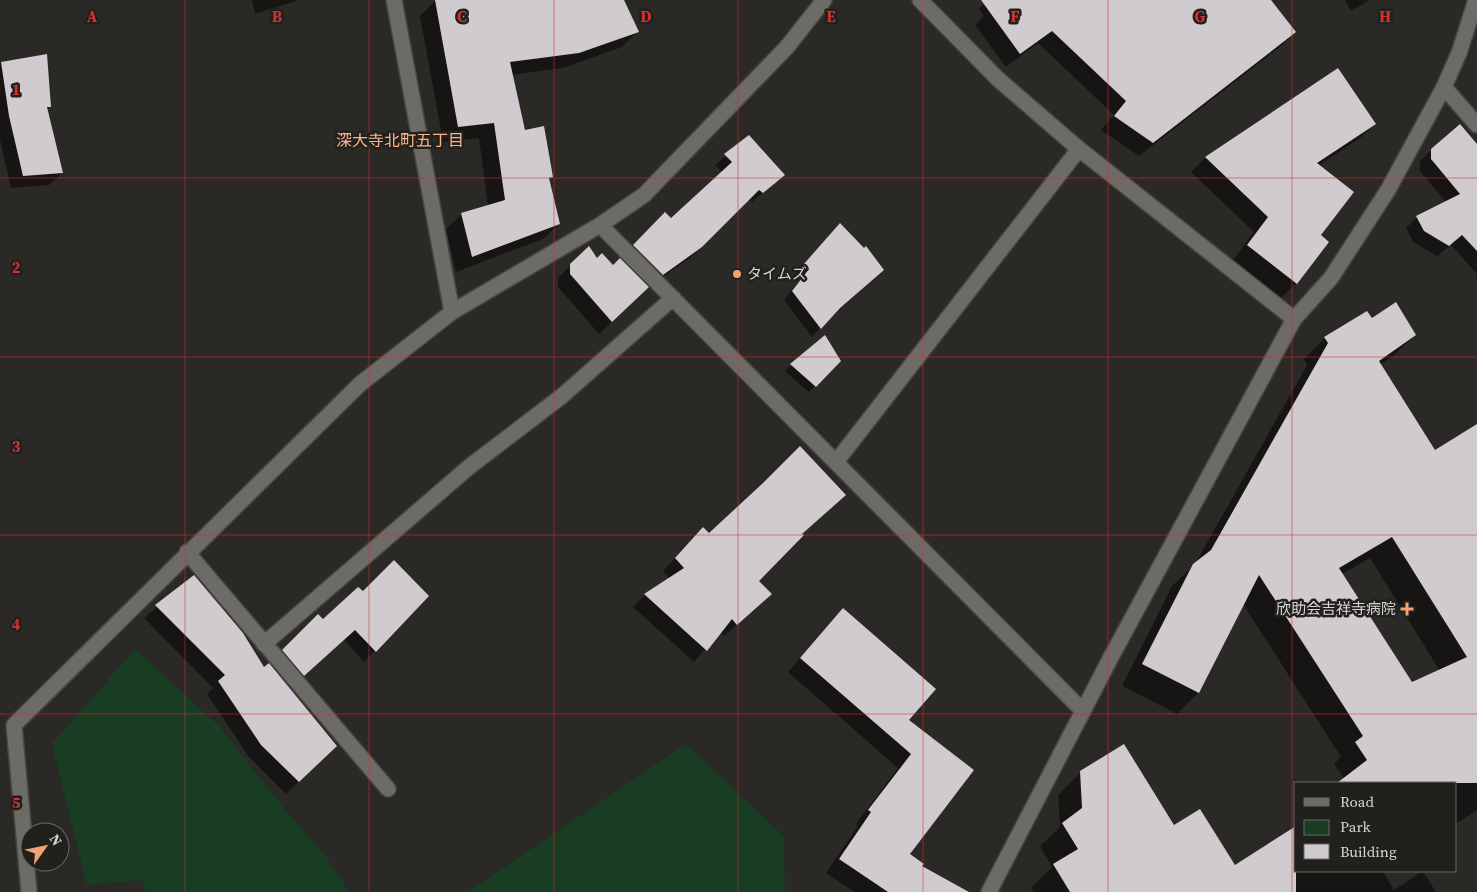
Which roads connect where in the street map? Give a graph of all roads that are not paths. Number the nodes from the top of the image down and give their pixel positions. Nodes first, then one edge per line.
1 (394, 0) edge
2 (824, 0) edge
3 (920, 0) edge
4 (1476, 0) edge
5 (1444, 87) junction
6 (1477, 125) edge
7 (1078, 148) junction
8 (600, 225) junction
9 (673, 298) junction
10 (452, 312) junction
11 (1294, 319) junction
12 (836, 462) junction
13 (187, 552) junction
14 (264, 644) junction
15 (1083, 711) junction
16 (388, 789) dead end
17 (29, 892) edge
18 (989, 892) edge

1 - 10 street
2 - 8 street
3 - 7 street
4 - 5 street
5 - 6 street
5 - 11 street
7 - 11 street
7 - 12 street
8 - 9 street
8 - 10 street
9 - 12 street
9 - 14 street
10 - 13 street
11 - 15 street
12 - 15 street
13 - 14 street
13 - 17 street
14 - 16 street
15 - 18 street

